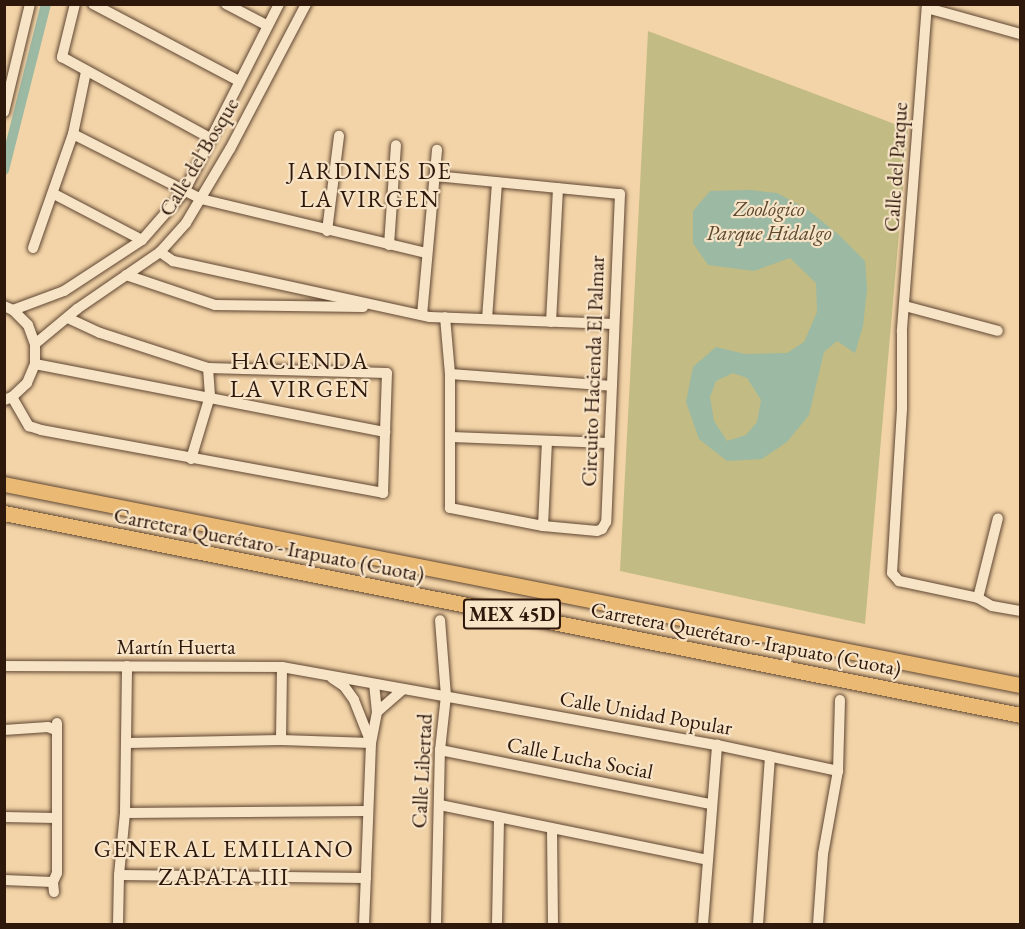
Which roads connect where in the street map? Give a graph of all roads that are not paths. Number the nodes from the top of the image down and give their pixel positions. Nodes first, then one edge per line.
1 (30, 4) edge
2 (75, 4) edge
3 (93, 4) edge
4 (226, 4) edge
5 (279, 4) edge
6 (306, 4) edge
7 (927, 6) edge
8 (268, 26) junction
9 (1020, 34) edge
10 (86, 72) junction
11 (239, 81) junction
12 (4, 112) edge
13 (73, 134) junction
14 (339, 136) dead end
15 (210, 138) junction
16 (396, 145) dead end
17 (437, 150) dead end
18 (435, 176) junction
19 (497, 182) junction
20 (558, 188) junction
21 (184, 192) junction
22 (54, 194) junction
23 (201, 199) junction
24 (327, 231) junction
25 (142, 240) junction
26 (389, 245) junction
27 (33, 248) dead end
28 (160, 252) junction
29 (426, 253) junction
30 (126, 275) junction
31 (905, 306) junction
32 (9, 308) edge
33 (388, 308) junction
34 (422, 315) junction
35 (445, 317) junction
36 (68, 318) junction
37 (487, 319) junction
38 (550, 322) junction
39 (614, 324) junction
40 (998, 331) dead end
41 (35, 344) junction
42 (35, 364) junction
43 (208, 368) junction
44 (450, 374) junction
45 (612, 386) junction
46 (210, 396) junction
47 (8, 399) edge
48 (386, 432) junction
49 (450, 437) junction
50 (547, 442) junction
51 (609, 443) junction
52 (191, 459) junction
53 (4, 484) edge
54 (4, 513) edge
55 (998, 518) dead end
56 (543, 526) junction
57 (978, 598) junction
58 (1020, 611) edge
59 (440, 620) dead end
60 (4, 666) edge
61 (127, 666) junction
62 (282, 667) junction
63 (327, 675) junction
64 (374, 685) junction
65 (1020, 685) edge
66 (402, 690) junction
67 (446, 696) junction
68 (840, 700) dead end
69 (377, 712) junction
70 (1020, 715) edge
71 (4, 730) edge
72 (281, 740) junction
73 (127, 743) junction
74 (371, 743) junction
75 (717, 745) junction
76 (440, 750) junction
77 (770, 756) junction
78 (838, 771) junction
79 (711, 804) junction
80 (440, 805) junction
81 (367, 811) junction
82 (125, 813) junction
83 (4, 817) edge
84 (56, 818) junction
85 (499, 818) junction
86 (552, 830) junction
87 (707, 860) junction
88 (119, 875) junction
89 (366, 878) junction
90 (4, 880) edge
91 (118, 924) edge
92 (364, 924) edge
93 (436, 924) edge
94 (497, 924) edge
95 (553, 924) edge
96 (703, 924) edge
97 (758, 924) edge
98 (818, 924) edge

1 - 12 street
2 - 10 street
3 - 11 street
4 - 8 street
5 - 8 street, Calle del Bosque
6 - 23 street, Calle del Bosque
7 - 9 street
7 - 31 street, Calle del Parque
8 - 11 street, Calle del Bosque
10 - 13 street
10 - 15 street
11 - 15 street, Calle del Bosque
13 - 21 street
13 - 22 street
14 - 24 street
15 - 21 street, Calle del Bosque
16 - 26 street
17 - 18 street
18 - 19 street, Circuito Hacienda El Palmar
18 - 29 street
19 - 20 street, Circuito Hacienda El Palmar
19 - 37 street
20 - 38 street
20 - 39 street, Circuito Hacienda El Palmar
21 - 23 street
21 - 25 street, Calle del Bosque
22 - 25 street
22 - 27 street
23 - 24 street
23 - 28 street, Calle del Bosque
24 - 26 street
25 - 32 street, Calle del Bosque
26 - 29 street
28 - 30 street, Calle del Bosque
28 - 33 street
29 - 34 street
30 - 33 street
30 - 36 street, Calle del Bosque
31 - 40 street
31 - 57 street, Calle del Parque
32 - 41 street
33 - 34 street
34 - 35 street
35 - 37 street
35 - 44 street, Circuito Hacienda El Palmar
36 - 41 street, Calle del Bosque
36 - 43 street
37 - 38 street
38 - 39 street
39 - 45 street, Circuito Hacienda El Palmar
41 - 42 street
42 - 46 street
42 - 47 street
43 - 46 street
43 - 48 street
44 - 45 street
44 - 49 street, Circuito Hacienda El Palmar
45 - 51 street, Circuito Hacienda El Palmar
46 - 48 street
46 - 52 street
47 - 52 street
48 - 52 street
49 - 50 street
49 - 56 street, Circuito Hacienda El Palmar
50 - 51 street
50 - 56 street
51 - 56 street, Circuito Hacienda El Palmar
53 - 65 highway, Carretera Querétaro - Irapuato (Cuota) / MEX 45D
54 - 70 highway, Carretera Querétaro - Irapuato (Cuota) / MEX 45D
55 - 57 street
57 - 58 street, Calle del Parque
59 - 67 street, Calle Libertad
60 - 61 street, Martín Huerta
61 - 62 street, Martín Huerta
61 - 73 street
62 - 63 street, Martín Huerta
62 - 72 street
63 - 64 street, Calle Unidad Popular
63 - 74 street, Martín Huerta
64 - 66 street, Calle Unidad Popular
64 - 69 street
66 - 67 street, Calle Unidad Popular
66 - 69 street
67 - 75 street, Calle Unidad Popular
67 - 76 street, Calle Libertad
68 - 78 street
69 - 74 street
71 - 84 street
72 - 73 street
72 - 74 street
73 - 82 street
74 - 81 street
75 - 77 street, Calle Unidad Popular
75 - 79 street
76 - 79 street, Calle Lucha Social
76 - 80 street, Calle Libertad
77 - 78 street, Calle Unidad Popular
77 - 97 street
78 - 98 street
79 - 87 street
80 - 85 street
80 - 93 street, Calle Libertad
81 - 82 street
81 - 89 street
82 - 88 street
83 - 84 street
84 - 90 street
85 - 86 street
85 - 94 street
86 - 87 street
86 - 95 street
87 - 96 street
88 - 89 street
88 - 91 street
89 - 92 street

